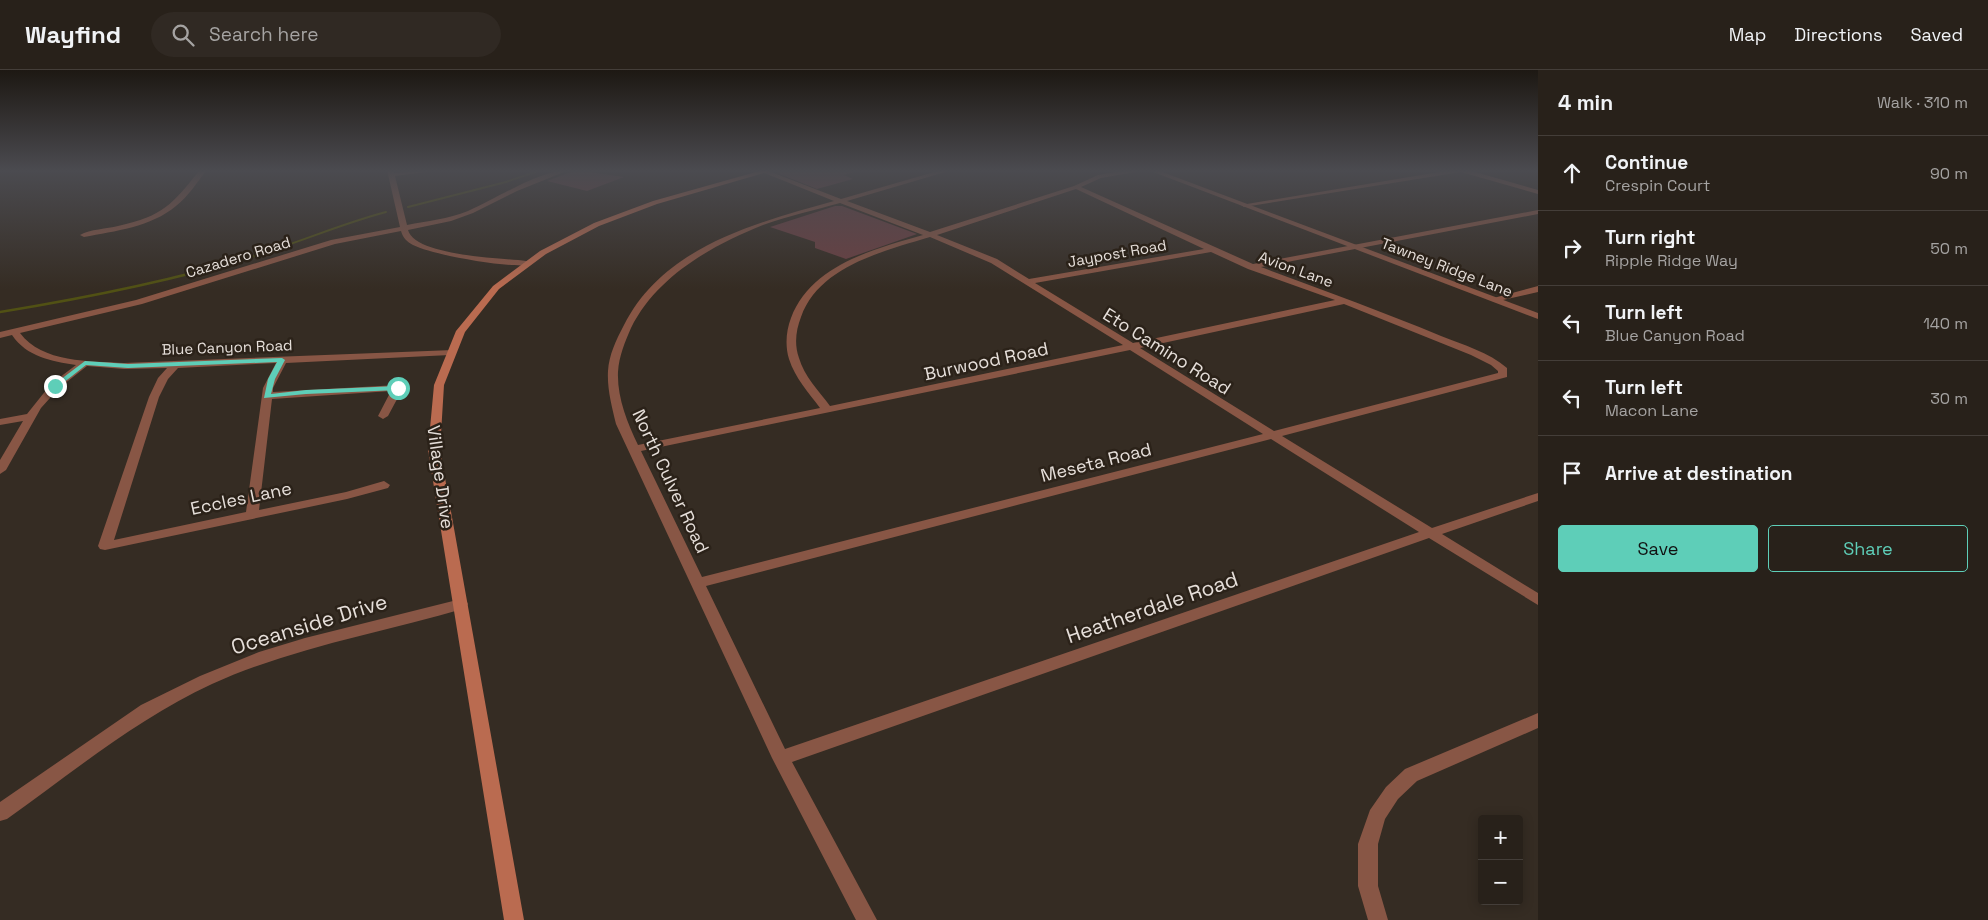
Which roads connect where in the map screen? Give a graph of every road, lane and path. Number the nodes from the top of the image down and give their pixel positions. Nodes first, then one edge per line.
1 (167, 210) edge
2 (400, 210) edge
3 (476, 210) edge
4 (632, 210) edge
5 (810, 210) edge
6 (863, 210) edge
7 (1007, 210) edge
8 (1125, 210) edge
9 (1257, 210) edge
10 (1538, 212) edge
11 (404, 228) junction
12 (84, 235) dead end
13 (929, 235) junction
14 (1354, 246) junction
15 (1211, 250) junction
16 (526, 263) junction
17 (1249, 267) junction
18 (1028, 282) junction
19 (1538, 289) edge
20 (1494, 299) junction
21 (1345, 301) junction
22 (1538, 316) edge
23 (15, 333) junction
24 (0, 335) edge
25 (1129, 347) junction
26 (450, 352) junction
27 (282, 360) junction
28 (85, 363) junction
29 (175, 364) junction
30 (1502, 375) joint
31 (267, 396) junction
32 (828, 410) junction
33 (30, 416) junction
34 (383, 416) dead end
35 (0, 422) edge
36 (1271, 435) junction
37 (634, 449) junction
38 (0, 470) edge
39 (384, 485) dead end
40 (1538, 497) edge
41 (252, 515) junction
42 (1430, 533) junction
43 (698, 583) junction
44 (1538, 600) edge
45 (461, 604) junction
46 (1538, 720) edge
47 (781, 758) junction
48 (0, 813) edge
49 (514, 920) edge
50 (867, 920) edge
51 (1378, 920) edge

1 - 12 street
2 - 11 street
3 - 11 street, Cazadero Road
4 - 16 main road, Village Drive
5 - 37 street, North Culver Road
6 - 13 street, Eto Camino Road
7 - 13 street
8 - 15 street, Avion Lane
9 - 14 street, Tawney Ridge Lane
10 - 14 street
11 - 16 street
11 - 23 street, Cazadero Road
13 - 18 street, Eto Camino Road
13 - 32 street
14 - 17 street
14 - 20 street, Tawney Ridge Lane
15 - 17 street, Avion Lane
15 - 18 street, Jaypost Road
16 - 26 main road, Village Drive
17 - 21 street, Avion Lane
18 - 25 street, Eto Camino Road
19 - 20 street
20 - 22 street, Tawney Ridge Lane
21 - 25 street, Burwood Road
21 - 30 street, Avion Lane
23 - 24 street, Cazadero Road
23 - 28 street, Blue Canyon Road
25 - 32 street, Burwood Road
25 - 36 street, Eto Camino Road
26 - 27 street, Blue Canyon Road
26 - 45 main road, Village Drive
27 - 29 street, Blue Canyon Road
27 - 31 street
28 - 29 street, Blue Canyon Road
28 - 33 street
29 - 41 street, Eccles Lane
30 - 36 street, Meseta Road
31 - 34 street
31 - 41 street
32 - 37 street, Burwood Road
33 - 35 street
33 - 38 street
36 - 42 street, Eto Camino Road
36 - 43 street, Meseta Road
37 - 43 street, North Culver Road
39 - 41 street, Eccles Lane
40 - 42 street, Heatherdale Road
42 - 44 street, Eto Camino Road
42 - 47 street, Heatherdale Road
43 - 47 street, North Culver Road
45 - 48 street, Oceanside Drive
45 - 49 main road, Village Drive
46 - 51 street
47 - 50 street, North Culver Road

